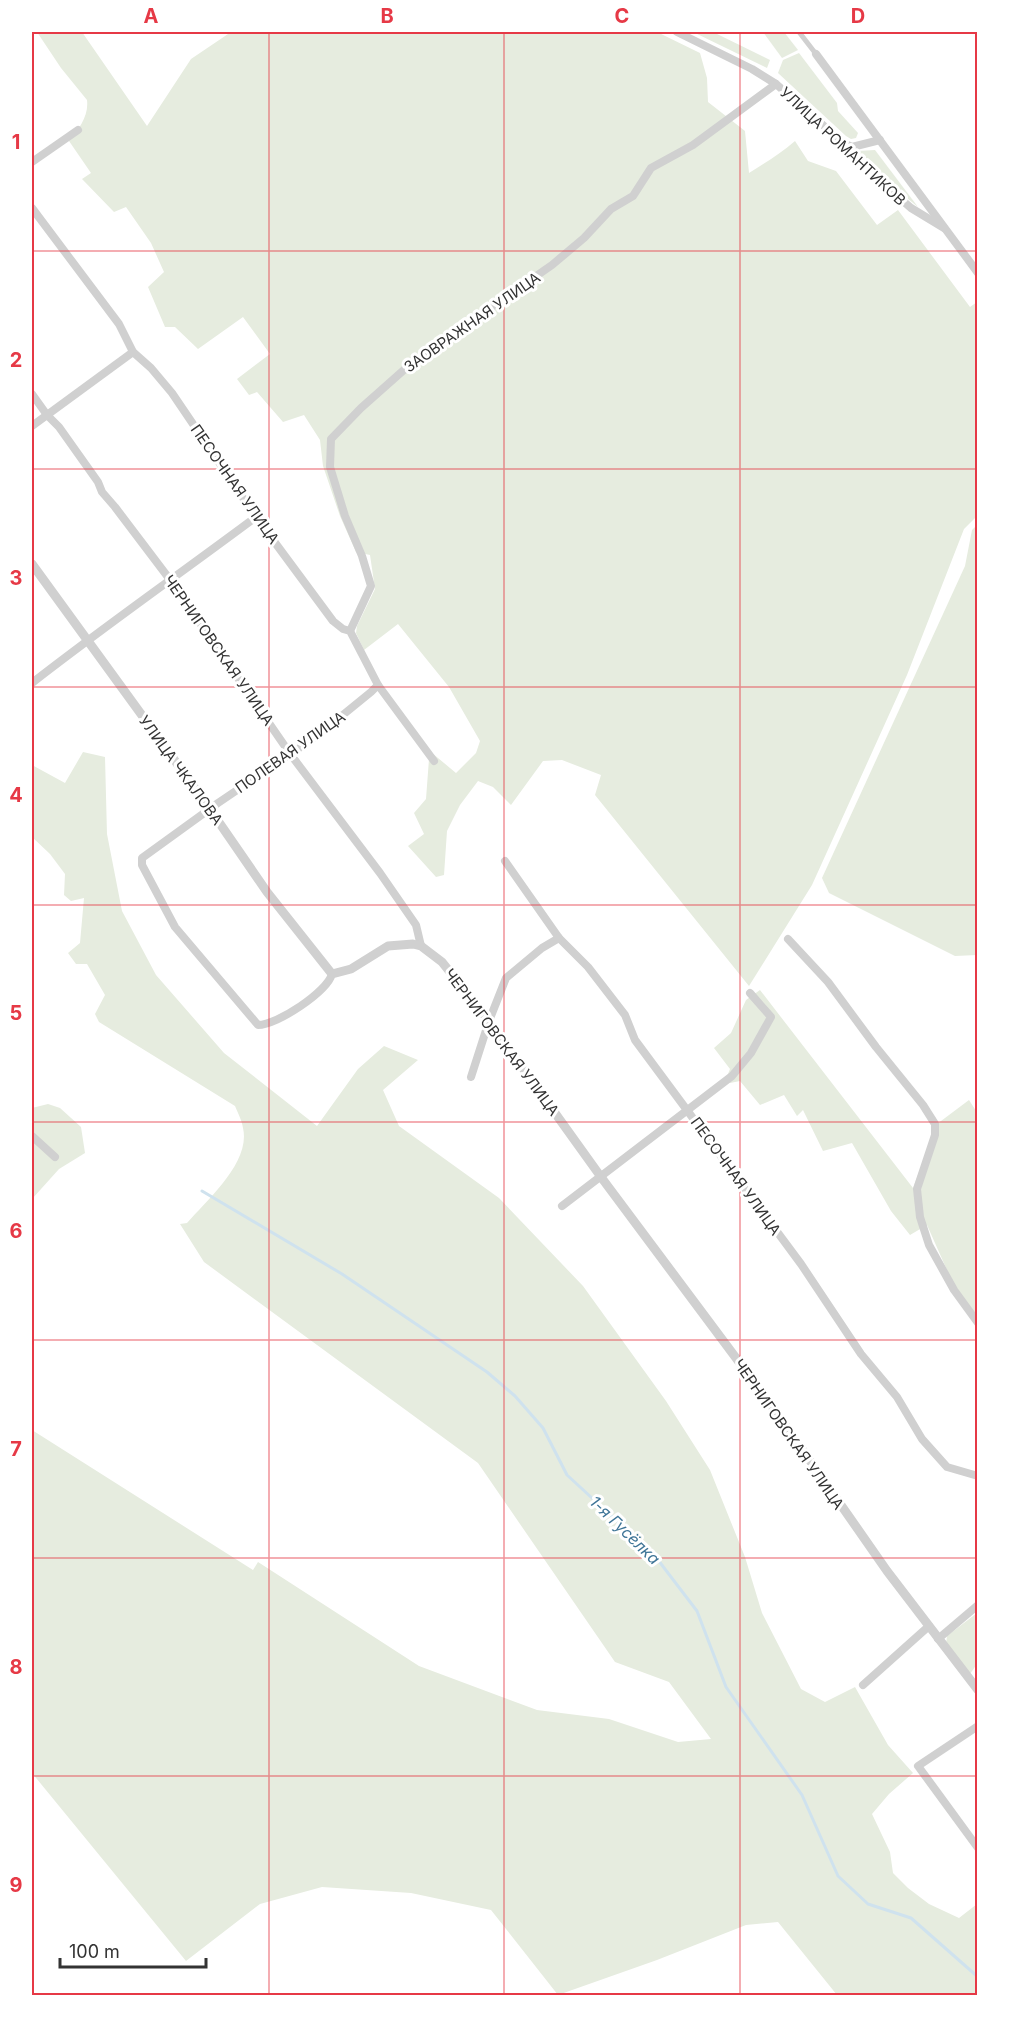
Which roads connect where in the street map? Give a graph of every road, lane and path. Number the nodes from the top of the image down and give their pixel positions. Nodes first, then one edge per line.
1 (677, 32) edge
2 (799, 32) edge
3 (816, 54) joint
4 (776, 84) junction
5 (78, 130) dead end
6 (880, 140) junction
7 (839, 141) junction
8 (32, 162) edge
9 (32, 208) edge
10 (944, 228) junction
11 (978, 273) edge
12 (133, 352) junction
13 (32, 394) edge
14 (47, 415) junction
15 (32, 426) edge
16 (256, 517) junction
17 (32, 564) edge
18 (171, 581) junction
19 (350, 631) junction
20 (86, 640) junction
21 (32, 683) edge
22 (378, 685) junction
23 (291, 754) junction
24 (434, 761) dead end
25 (210, 809) junction
26 (505, 861) dead end
27 (559, 938) junction
28 (788, 939) dead end
29 (421, 946) junction
30 (332, 974) junction
31 (750, 993) dead end
32 (489, 1021) junction
33 (471, 1077) dead end
34 (688, 1111) junction
35 (32, 1136) edge
36 (55, 1157) dead end
37 (601, 1177) junction
38 (562, 1206) dead end
39 (978, 1323) edge
40 (978, 1476) edge
41 (978, 1605) edge
42 (929, 1626) junction
43 (938, 1639) junction
44 (863, 1685) dead end
45 (978, 1690) edge
46 (978, 1726) edge
47 (978, 1848) edge

1 - 4 street, УЛИЦА РОМАНТИКОВ
2 - 3 street
3 - 6 street, УЛИЦА РОМАНТИКОВ
4 - 7 street, УЛИЦА РОМАНТИКОВ
4 - 19 street, ЗАОВРАЖНАЯ УЛИЦА
5 - 8 street
6 - 7 street
6 - 10 street, УЛИЦА РОМАНТИКОВ
7 - 10 street, УЛИЦА РОМАНТИКОВ
9 - 12 street, ПЕСОЧНАЯ УЛИЦА
10 - 11 street, УЛИЦА РОМАНТИКОВ
12 - 14 street
12 - 16 street, ПЕСОЧНАЯ УЛИЦА
13 - 14 street, ЧЕРНИГОВСКАЯ УЛИЦА
14 - 15 street
14 - 18 street, ЧЕРНИГОВСКАЯ УЛИЦА
16 - 18 street
16 - 19 street, ПЕСОЧНАЯ УЛИЦА
17 - 20 street, УЛИЦА ЧКАЛОВА
18 - 20 street
18 - 23 street, ЧЕРНИГОВСКАЯ УЛИЦА
19 - 22 street, ПЕСОЧНАЯ УЛИЦА
20 - 21 street
20 - 25 street, УЛИЦА ЧКАЛОВА
22 - 23 street, ПОЛЕВАЯ УЛИЦА
22 - 24 street, ПЕСОЧНАЯ УЛИЦА
23 - 25 street, ПОЛЕВАЯ УЛИЦА
23 - 29 street, ЧЕРНИГОВСКАЯ УЛИЦА
25 - 30 street, УЛИЦА ЧКАЛОВА
25 - 30 street, ПОЛЕВАЯ УЛИЦА
26 - 27 street, ПЕСОЧНАЯ УЛИЦА
27 - 32 street
27 - 34 street, ПЕСОЧНАЯ УЛИЦА
28 - 39 street
29 - 30 street
29 - 32 street, ЧЕРНИГОВСКАЯ УЛИЦА
31 - 34 street
32 - 33 street
32 - 37 street, ЧЕРНИГОВСКАЯ УЛИЦА
34 - 37 street
34 - 40 street, ПЕСОЧНАЯ УЛИЦА
35 - 36 street
37 - 38 street
37 - 42 street, ЧЕРНИГОВСКАЯ УЛИЦА
41 - 43 street
42 - 43 street, ЧЕРНИГОВСКАЯ УЛИЦА
42 - 44 street
43 - 45 street, ЧЕРНИГОВСКАЯ УЛИЦА
46 - 47 street

